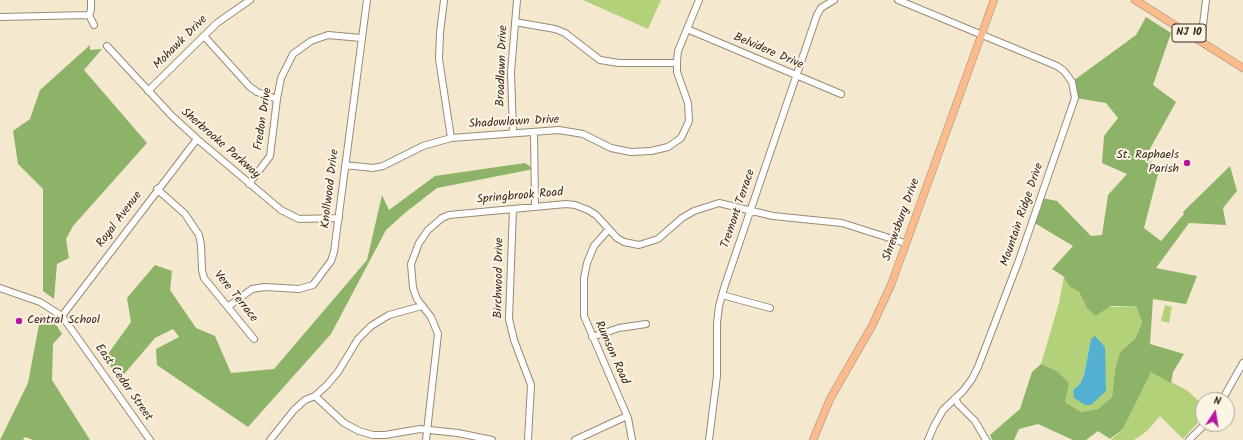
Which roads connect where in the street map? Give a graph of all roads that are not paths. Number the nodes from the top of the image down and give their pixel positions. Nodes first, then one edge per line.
1 (91, 0) edge
2 (250, 0) edge
3 (367, 0) edge
4 (444, 0) edge
5 (517, 0) edge
6 (699, 0) edge
7 (834, 0) edge
8 (898, 0) edge
9 (994, 0) edge
10 (1135, 0) edge
11 (1206, 0) edge
12 (89, 15) junction
13 (0, 17) edge
14 (515, 22) junction
15 (94, 25) dead end
16 (687, 28) junction
17 (204, 36) junction
18 (981, 36) junction
19 (361, 38) junction
20 (1201, 41) junction
21 (107, 46) dead end
22 (677, 63) junction
23 (1243, 68) edge
24 (795, 75) junction
25 (148, 91) junction
26 (841, 94) dead end
27 (277, 99) junction
28 (534, 132) junction
29 (513, 133) junction
30 (451, 138) junction
31 (196, 139) junction
32 (345, 165) junction
33 (249, 184) junction
34 (157, 189) junction
35 (534, 207) junction
36 (513, 209) junction
37 (750, 211) junction
38 (339, 218) junction
39 (608, 230) junction
40 (905, 243) junction
41 (0, 288) edge
42 (722, 295) junction
43 (229, 306) junction
44 (422, 306) junction
45 (770, 308) dead end
46 (62, 316) junction
47 (646, 324) dead end
48 (592, 336) junction
49 (254, 339) dead end
50 (1243, 363) edge
51 (1227, 392) edge
52 (315, 396) junction
53 (955, 398) junction
54 (627, 416) junction
55 (428, 429) junction
56 (1197, 432) edge
57 (150, 440) edge
58 (270, 440) edge
59 (426, 440) edge
60 (492, 440) edge
61 (528, 440) edge
62 (575, 440) edge
63 (632, 440) edge
64 (710, 440) edge
65 (813, 440) edge
66 (928, 440) edge
67 (986, 440) edge
68 (1189, 440) edge

1 - 12 street
2 - 17 street, Mohawk Drive
3 - 19 street, Knollwood Drive
4 - 30 street
5 - 14 street, Broadlawn Drive
6 - 16 street, Shadowlawn Drive
7 - 24 street, Tremont Terrace
8 - 18 street
9 - 18 main road, Shrewsbury Drive
10 - 20 main road, NJ 10
11 - 20 street
12 - 13 street
12 - 15 street
14 - 22 street
14 - 29 street, Broadlawn Drive
16 - 22 street, Shadowlawn Drive
16 - 24 street, Belvidere Drive
17 - 25 street, Mohawk Drive
17 - 27 street
18 - 40 main road, Shrewsbury Drive
18 - 53 street, Mountain Ridge Drive
19 - 27 street, Fredon Drive
19 - 32 street, Knollwood Drive
20 - 23 main road, NJ 10
21 - 25 street, Sherbrooke Parkway
22 - 28 street, Shadowlawn Drive
24 - 26 street, Belvidere Drive
24 - 37 street, Tremont Terrace
25 - 31 street, Sherbrooke Parkway
27 - 33 street, Fredon Drive
28 - 29 street, Shadowlawn Drive
28 - 35 street
29 - 30 street, Shadowlawn Drive
30 - 32 street, Shadowlawn Drive
31 - 33 street, Sherbrooke Parkway
31 - 34 street, Royal Avenue
32 - 38 street, Knollwood Drive
33 - 38 street, Sherbrooke Parkway
34 - 43 street, Vere Terrace
34 - 46 street, Royal Avenue
35 - 36 street, Springbrook Road
35 - 39 street, Springbrook Road
36 - 44 street, Springbrook Road
36 - 61 street, Birchwood Drive
37 - 39 street, Springbrook Road
37 - 40 street, Springbrook Road
37 - 42 street, Tremont Terrace
38 - 43 street, Knollwood Drive
39 - 48 street, Rumson Road
40 - 65 main road, Shrewsbury Drive
41 - 46 street, East Cedar Street
42 - 45 street
42 - 64 street, Tremont Terrace
43 - 49 street, Vere Terrace
44 - 52 street
44 - 55 street, Springbrook Road
46 - 57 street, East Cedar Street
47 - 48 street
48 - 54 street, Rumson Road
50 - 51 street
52 - 55 street
52 - 58 street
53 - 66 street, Mountain Ridge Drive
53 - 67 street
54 - 62 street
54 - 63 street, Rumson Road
55 - 59 street, Springbrook Road
55 - 60 street
56 - 68 street

